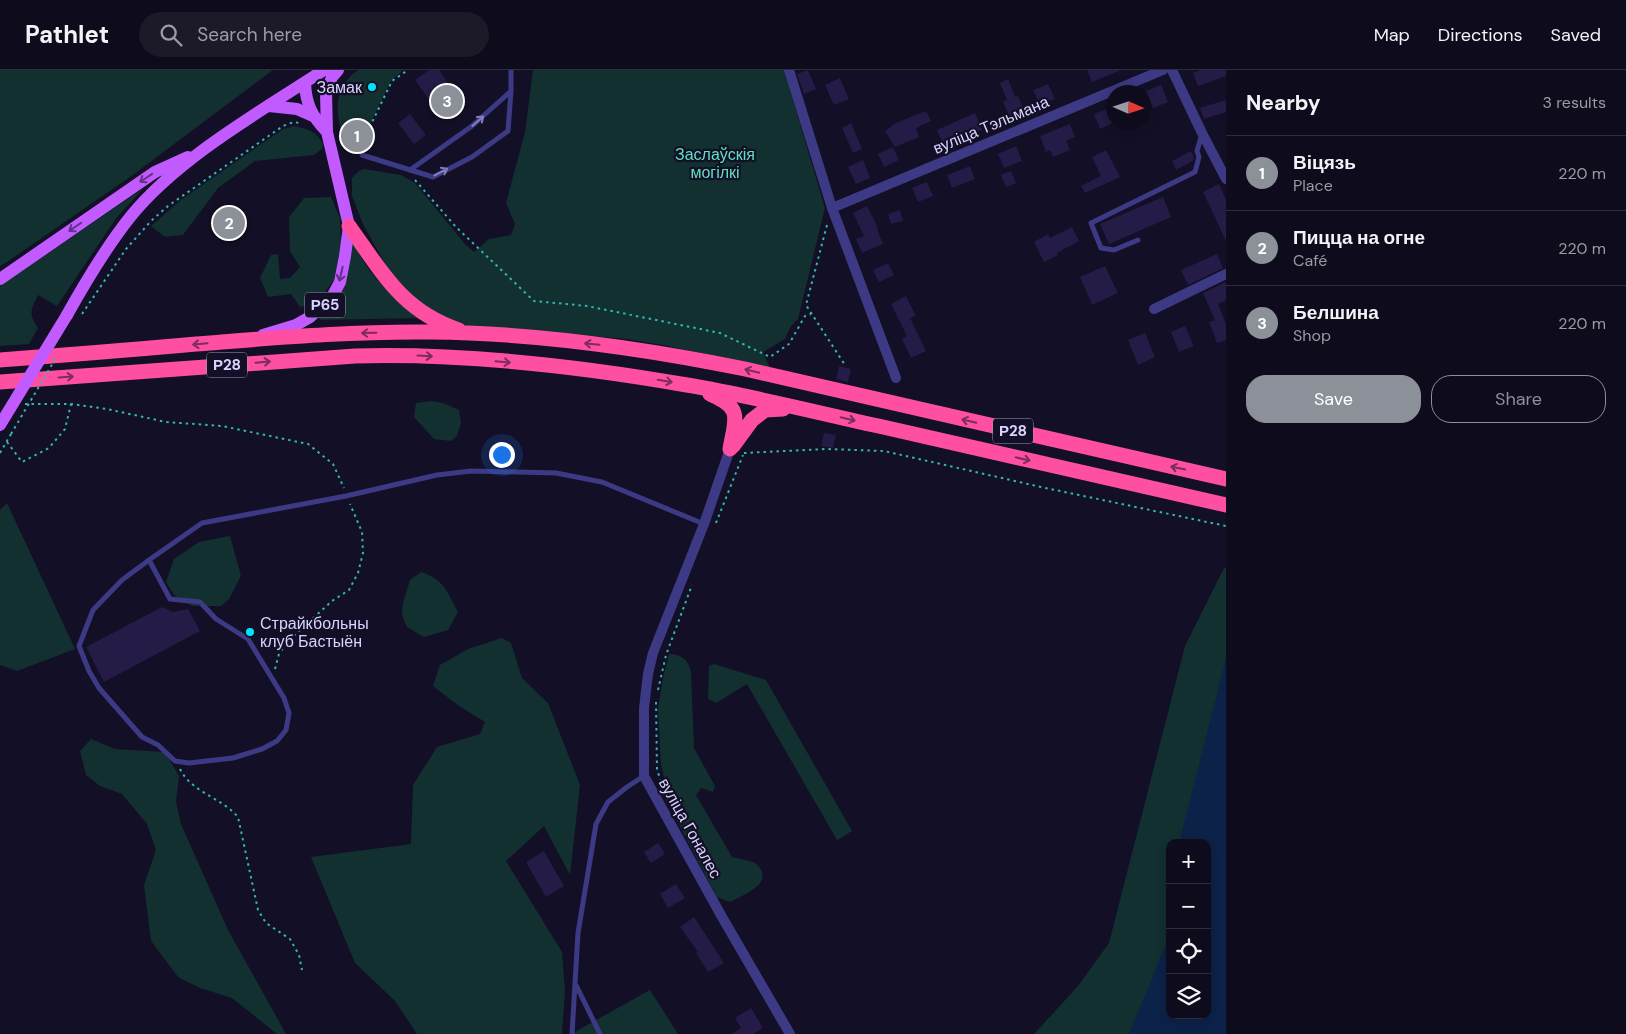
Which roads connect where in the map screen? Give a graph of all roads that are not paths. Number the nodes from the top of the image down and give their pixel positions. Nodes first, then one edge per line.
1 (324, 70) edge
2 (338, 70) edge
3 (511, 70) edge
4 (789, 70) edge
5 (1163, 70) edge
6 (1172, 70) edge
7 (305, 82) junction
8 (511, 91) junction
9 (326, 93) junction
10 (269, 106) junction
11 (308, 120) junction
12 (327, 132) junction
13 (1202, 133) junction
14 (206, 148) junction
15 (362, 155) road end
16 (410, 172) junction
17 (1226, 179) edge
18 (832, 208) junction
19 (349, 226) junction
20 (1138, 240) dead end
21 (1226, 274) edge
22 (0, 279) edge
23 (1154, 309) dead end
24 (470, 334) junction
25 (249, 340) junction
26 (0, 360) edge
27 (896, 378) dead end
28 (0, 382) edge
29 (688, 385) junction
30 (800, 408) junction
31 (0, 425) edge
32 (730, 450) junction
33 (1226, 479) edge
34 (1226, 505) edge
35 (704, 524) junction
36 (149, 560) junction
37 (644, 776) junction
38 (575, 982) junction
39 (572, 1034) edge
40 (600, 1034) edge
41 (790, 1034) edge

1 - 7 main road
2 - 9 main road
3 - 8 lane
4 - 18 street
5 - 18 street, вуліца Тэльмана
6 - 13 street
7 - 9 main road
7 - 10 main road
7 - 11 main road, Р65
16 -> 8 lane
16 -> 8 lane
9 - 12 main road, Р65
10 - 11 main road
10 - 14 main road
11 - 12 main road, Р65
12 - 19 main road, Р65
13 - 17 street
13 - 20 lane
14 -> 22 main road
14 - 31 main road, bridge
15 - 16 lane
18 - 27 street
19 - 24 highway, Р65
19 -> 25 main road, Р65
21 - 23 street
24 -> 25 highway, Р28
33 -> 24 highway, Р28
25 -> 26 highway, Р28
28 -> 29 highway, Р28
29 - 30 highway, Р28
29 - 32 highway
30 - 32 highway
30 -> 34 highway, Р28
32 - 35 street, вуліца Гоналес
35 - 36 lane
35 - 37 street, вуліца Гоналес
36 - 36 lane
37 - 38 lane
37 - 41 street, вуліца Гоналес
38 - 39 lane
38 - 40 lane

